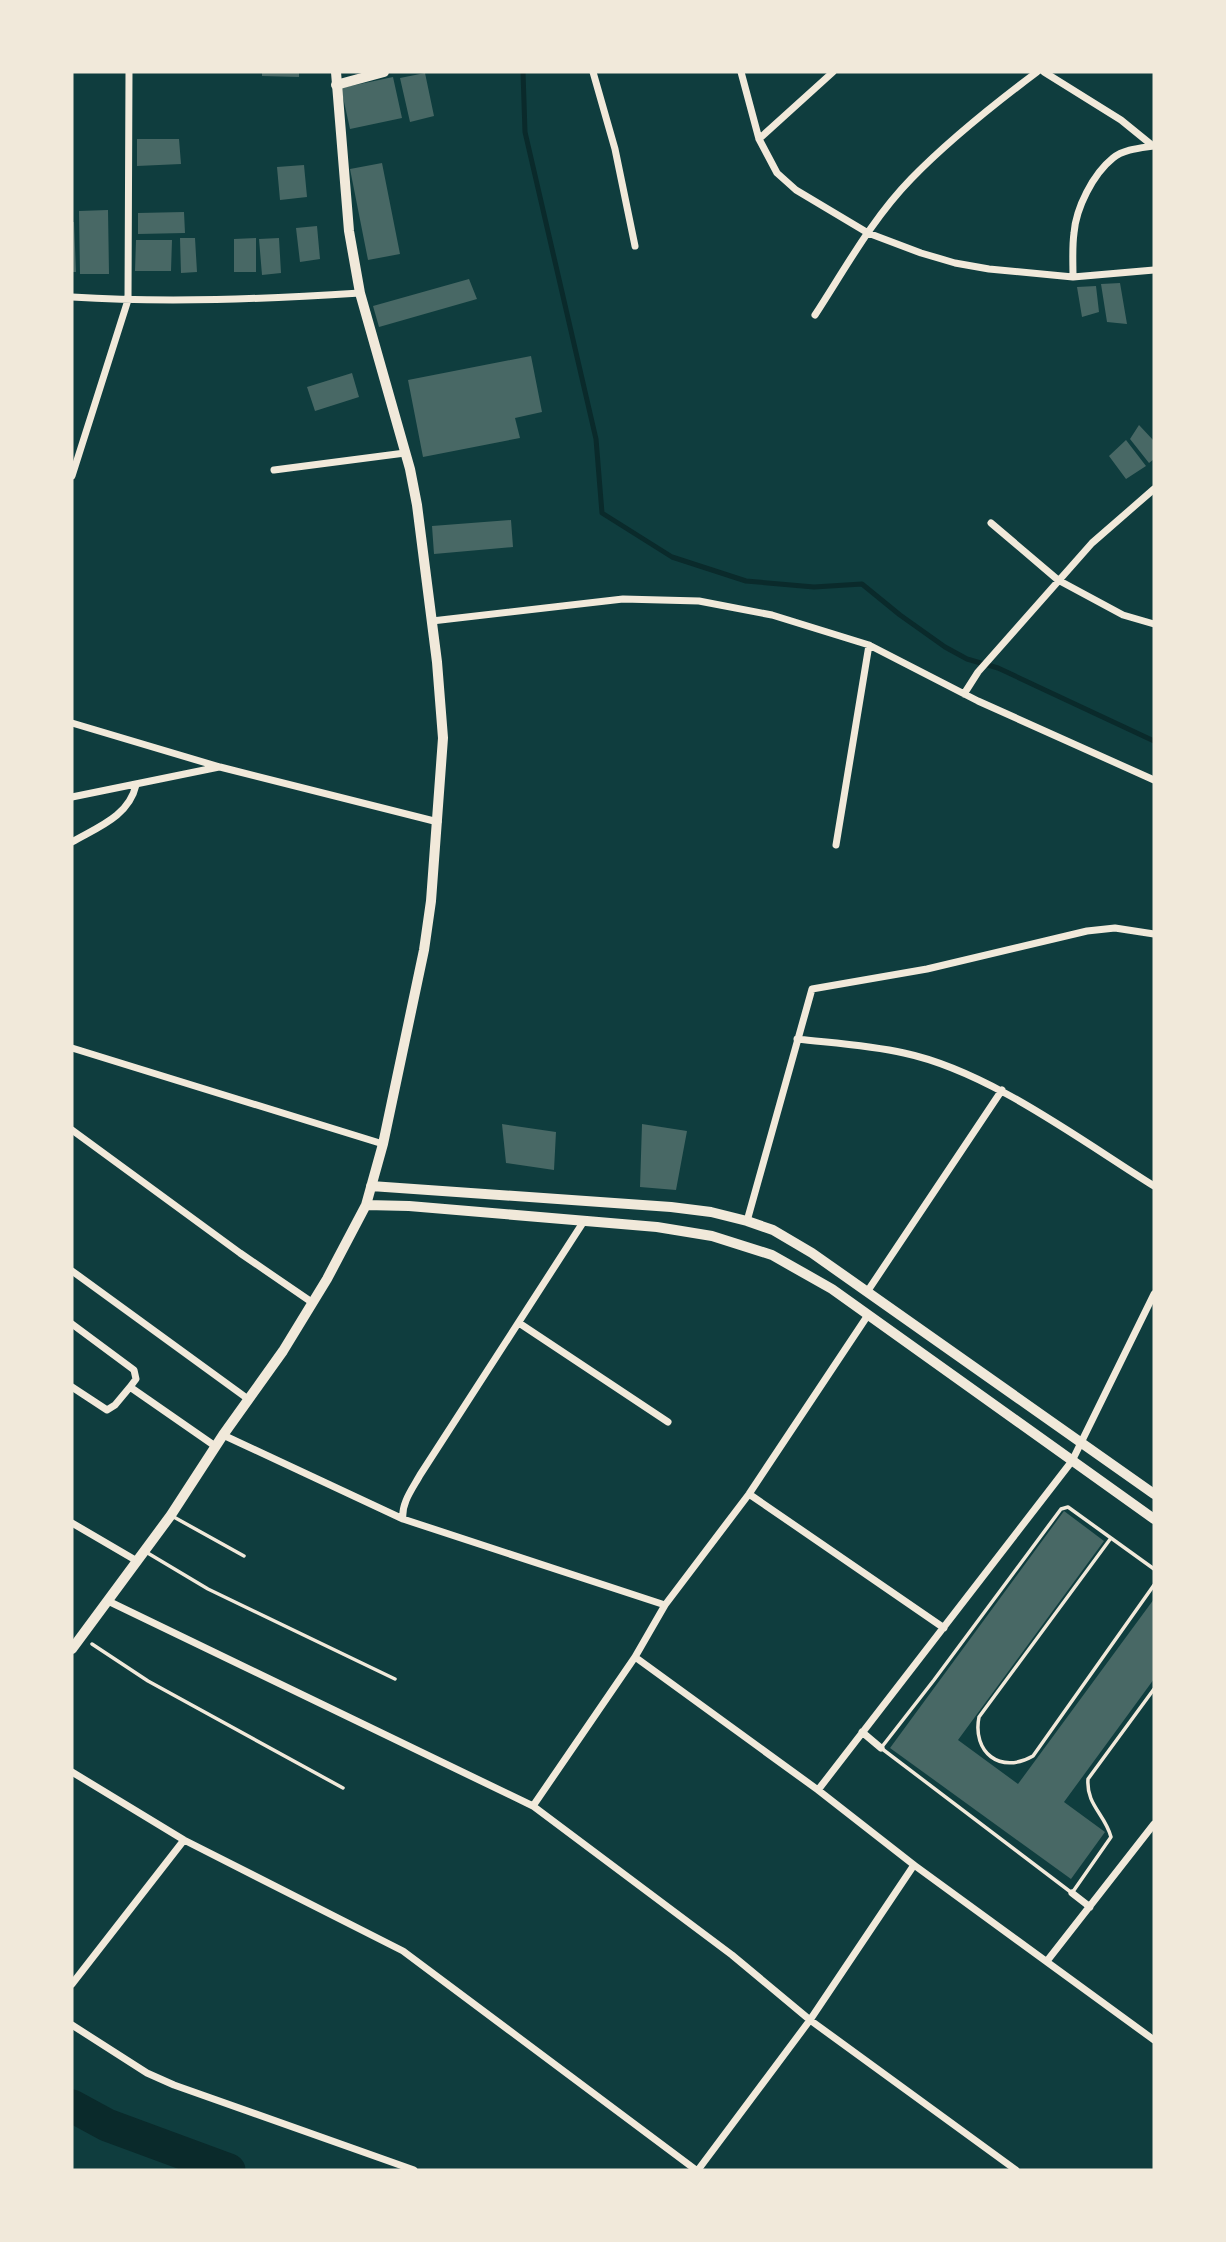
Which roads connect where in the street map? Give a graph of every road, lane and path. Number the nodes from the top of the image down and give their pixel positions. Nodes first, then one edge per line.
1 (129, 72) edge
2 (336, 72) edge
3 (384, 72) edge
4 (593, 72) edge
5 (741, 72) edge
6 (833, 72) edge
7 (1037, 72) edge
8 (1044, 72) edge
9 (336, 85) junction
10 (759, 139) junction
11 (1154, 146) edge
12 (868, 233) junction
13 (635, 246) dead end
14 (1154, 270) edge
15 (1073, 276) junction
16 (360, 293) junction
17 (72, 297) edge
18 (128, 300) junction
19 (815, 314) dead end
20 (405, 453) junction
21 (274, 470) dead end
22 (72, 477) edge
23 (1154, 489) edge
24 (991, 523) dead end
25 (1059, 580) junction
26 (432, 621) junction
27 (1154, 624) edge
28 (869, 645) junction
29 (964, 694) junction
30 (72, 723) edge
31 (220, 767) junction
32 (1154, 780) edge
33 (136, 785) junction
34 (72, 797) edge
35 (438, 822) junction
36 (72, 842) edge
37 (836, 845) dead end
38 (1154, 934) edge
39 (797, 1039) junction
40 (72, 1048) edge
41 (1002, 1090) junction
42 (72, 1130) edge
43 (383, 1144) junction
44 (371, 1186) junction
45 (1154, 1186) edge
46 (366, 1205) junction
47 (747, 1220) junction
48 (584, 1221) junction
49 (72, 1271) edge
50 (867, 1292) junction
51 (1154, 1294) edge
52 (313, 1303) junction
53 (868, 1315) junction
54 (519, 1323) junction
55 (72, 1324) edge
56 (72, 1387) edge
57 (130, 1387) junction
58 (248, 1399) junction
59 (668, 1422) dead end
60 (223, 1435) junction
61 (1080, 1441) junction
62 (215, 1446) junction
63 (1072, 1461) junction
64 (749, 1494) junction
65 (1154, 1494) edge
66 (170, 1515) junction
67 (404, 1519) junction
68 (1154, 1519) edge
69 (72, 1523) edge
70 (1111, 1538) junction
71 (144, 1551) junction
72 (244, 1556) dead end
73 (137, 1561) junction
74 (1154, 1569) edge
75 (1154, 1585) edge
76 (107, 1601) junction
77 (665, 1605) junction
78 (944, 1628) junction
79 (81, 1637) junction
80 (72, 1649) edge
81 (635, 1657) junction
82 (395, 1679) dead end
83 (1154, 1689) edge
84 (862, 1732) junction
85 (881, 1748) junction
86 (72, 1772) edge
87 (343, 1788) dead end
88 (818, 1790) junction
89 (533, 1807) junction
90 (1154, 1824) edge
91 (184, 1840) junction
92 (914, 1866) junction
93 (1072, 1893) junction
94 (1090, 1907) junction
95 (1047, 1961) junction
96 (72, 1984) edge
97 (810, 2020) junction
98 (72, 2025) edge
99 (1154, 2040) edge
100 (414, 2170) edge
101 (697, 2170) edge
102 (1016, 2170) edge

1 - 18 street
2 - 9 main road
3 - 9 street
4 - 13 street
5 - 10 street
6 - 10 street
7 - 12 street
8 - 11 street
9 - 16 main road
10 - 12 street
11 - 15 street
12 - 15 street
12 - 19 street
14 - 15 street
16 - 18 street
16 - 20 main road
17 - 18 street
18 - 22 street
20 - 21 street
20 - 26 main road
23 - 25 street
24 - 25 street
25 - 27 street
25 - 29 street
26 - 28 street
26 - 35 main road
28 - 29 street
28 - 37 street
29 - 32 street
30 - 31 street
31 - 33 street
31 - 35 street
33 - 34 street
33 - 36 street
35 - 43 main road
38 - 39 street
39 - 41 street
39 - 47 street
40 - 43 street
41 - 45 street
41 - 50 street
42 - 52 street
43 - 44 main road
44 - 46 main road
44 - 47 main road
46 - 48 main road
46 - 52 main road
47 - 50 main road
48 - 53 main road
48 - 54 street
49 - 58 street
50 - 61 main road
51 - 61 street
52 - 58 main road
53 - 63 main road
53 - 64 street
54 - 59 street
54 - 67 street
55 - 57 street
56 - 57 street
57 - 62 street
58 - 60 main road
60 - 62 main road
60 - 67 street
61 - 63 street
61 - 65 main road
62 - 66 main road
63 - 68 main road
63 - 78 street
64 - 77 street
64 - 78 street
66 - 71 main road
66 - 72 lane
67 - 77 street
69 - 73 street
70 - 74 lane
70 - 75 lane
70 - 85 lane
71 - 73 main road
71 - 82 lane
73 - 76 main road
76 - 79 main road
76 - 89 street
77 - 81 street
78 - 84 street
79 - 80 main road
79 - 87 path
81 - 88 street
81 - 89 street
83 - 93 lane
84 - 85 street
84 - 88 street
85 - 93 lane
86 - 91 street
88 - 92 street
89 - 97 street
90 - 94 street
91 - 96 street
91 - 101 street
92 - 95 street
92 - 97 street
93 - 94 street
94 - 95 street
95 - 99 street
97 - 101 street
97 - 102 street
98 - 100 street

